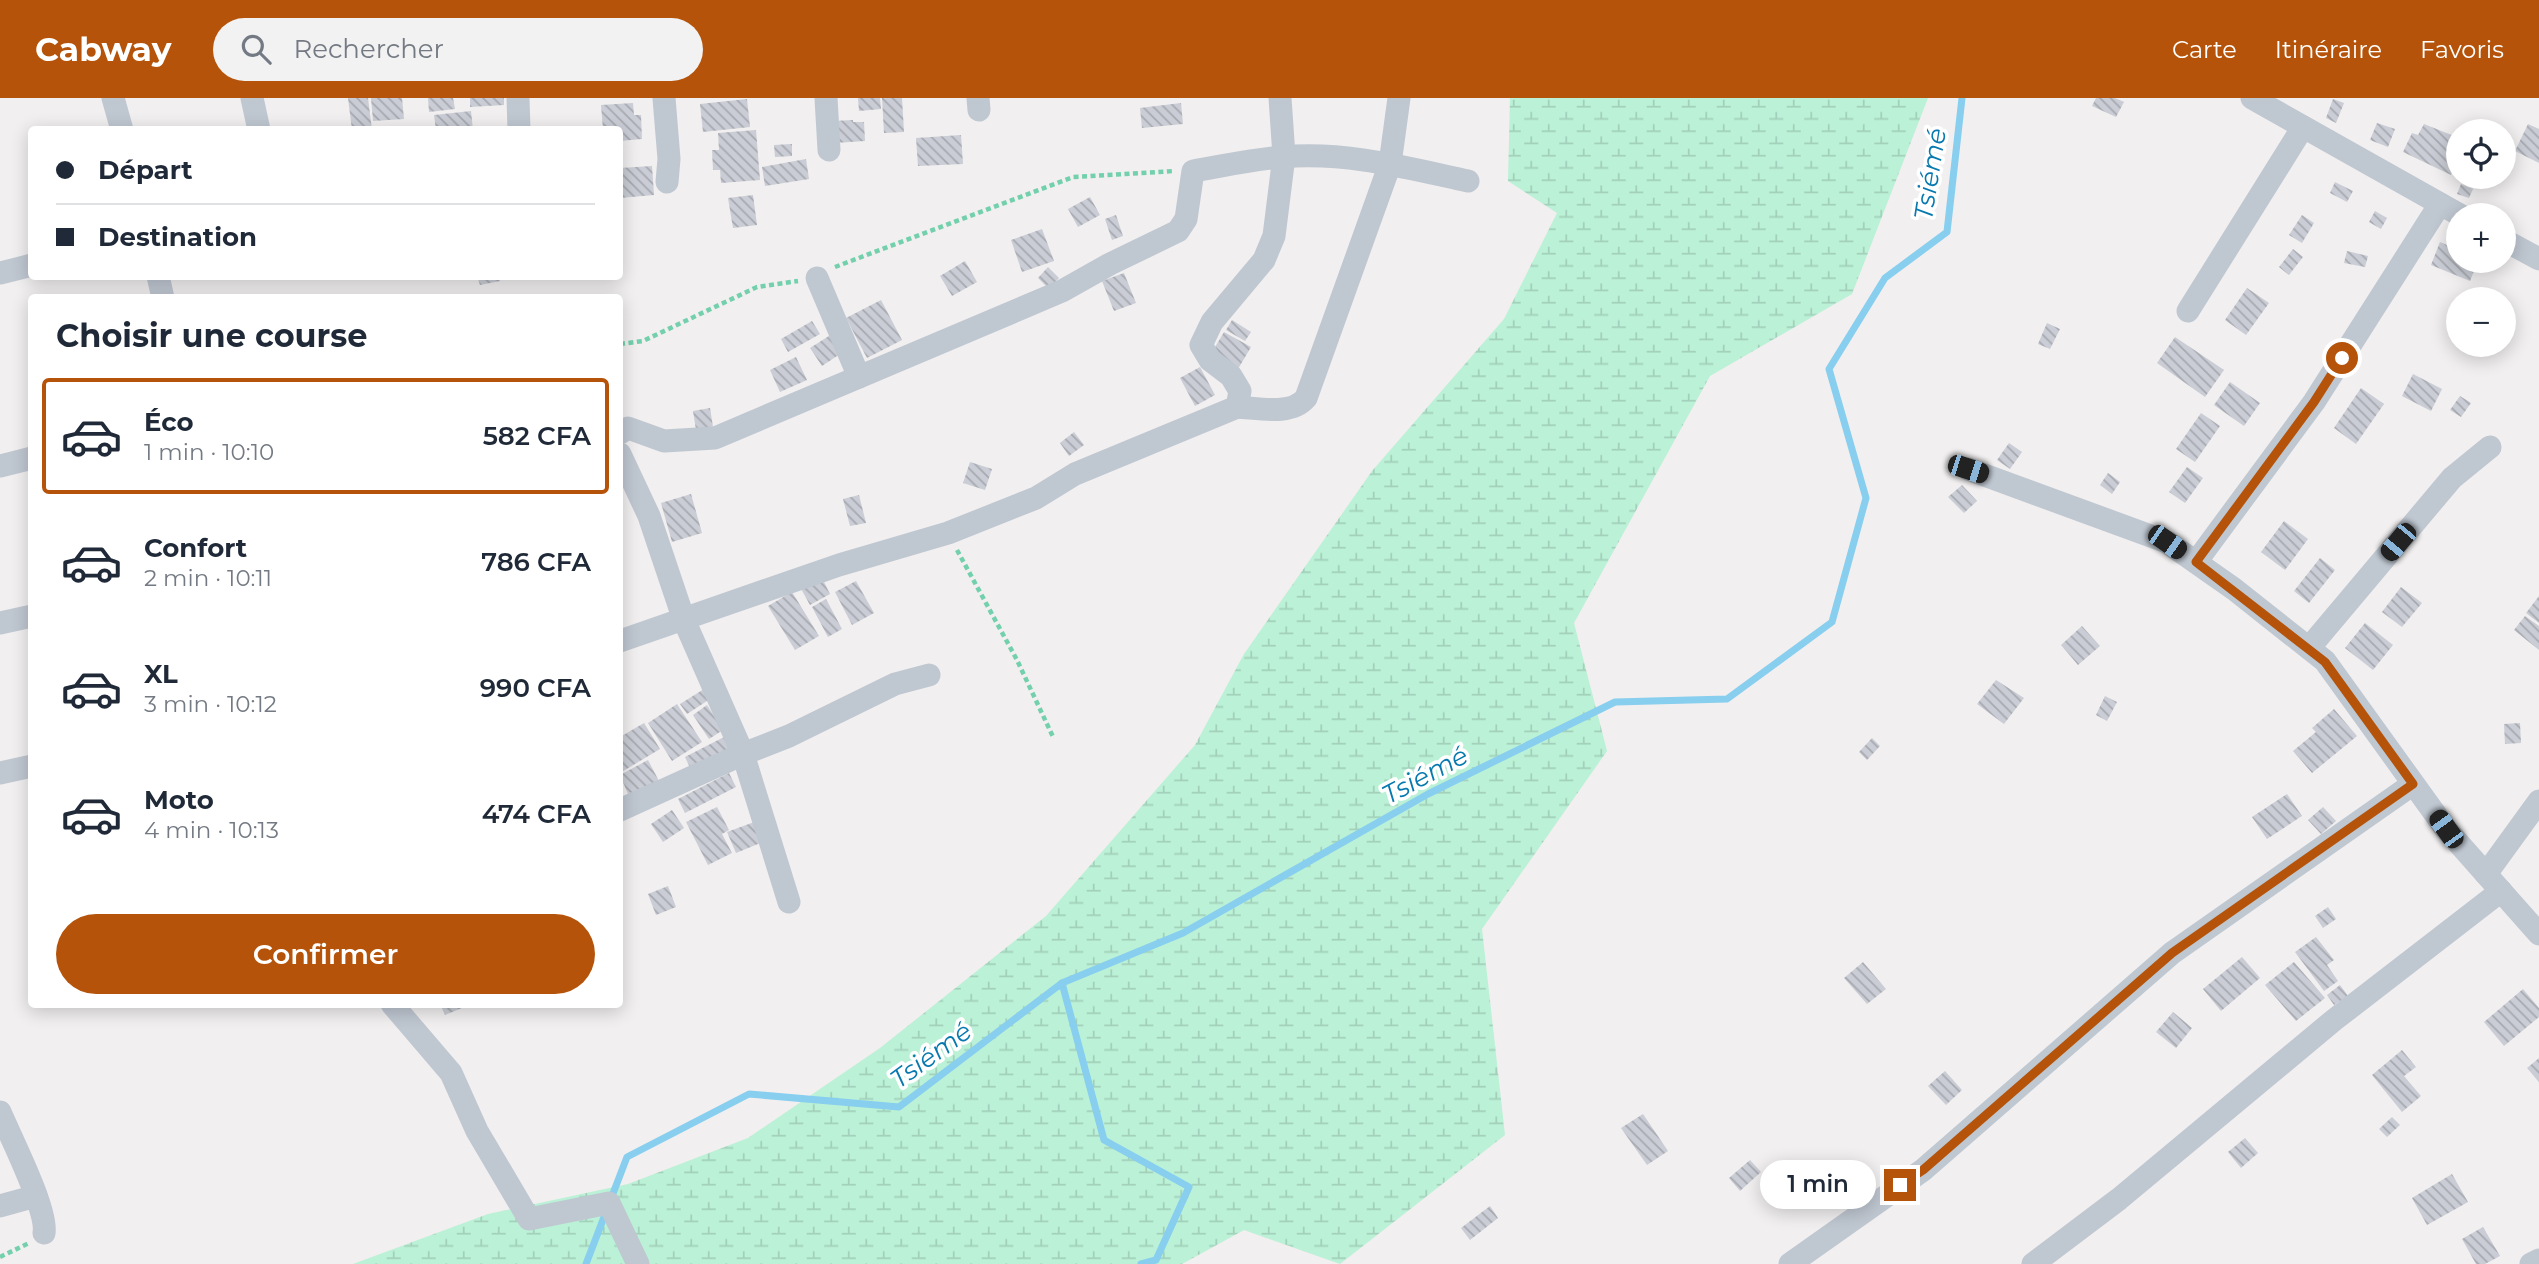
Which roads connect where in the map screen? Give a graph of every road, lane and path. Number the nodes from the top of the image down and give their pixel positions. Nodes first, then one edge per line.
1 (113, 98) edge
2 (252, 98) edge
3 (518, 98) edge
4 (664, 98) edge
5 (826, 98) edge
6 (1280, 98) edge
7 (1399, 98) edge
8 (2252, 98) edge
9 (121, 126) edge
10 (258, 126) edge
11 (519, 126) edge
12 (2303, 127) junction
13 (829, 150) dead end
14 (1284, 156) junction
15 (1390, 164) junction
16 (1193, 171) junction
17 (1468, 181) dead end
18 (667, 182) dead end
19 (2446, 208) edge
20 (2446, 216) edge
21 (2516, 247) edge
22 (2539, 259) edge
23 (28, 266) edge
24 (0, 273) edge
25 (817, 278) junction
26 (2188, 311) dead end
27 (623, 344) edge
28 (859, 377) junction
29 (1237, 407) junction
30 (623, 431) edge
31 (2490, 447) dead end
32 (28, 459) edge
33 (0, 467) edge
34 (623, 468) edge
35 (1968, 469) dead end
36 (948, 533) junction
37 (2196, 562) junction
38 (28, 618) edge
39 (684, 620) junction
40 (0, 623) edge
41 (623, 640) edge
42 (2309, 648) junction
43 (929, 675) dead end
44 (1054, 739) dead end
45 (743, 754) junction
46 (28, 767) edge
47 (0, 773) edge
48 (2413, 784) junction
49 (2539, 800) edge
50 (623, 809) edge
51 (2493, 883) junction
52 (789, 902) dead end
53 (2539, 934) edge
54 (395, 1008) edge
55 (0, 1112) edge
56 (36, 1196) junction
57 (0, 1206) edge
58 (44, 1233) joint
59 (0, 1257) edge
60 (2539, 1260) edge
61 (638, 1264) edge
62 (1790, 1264) edge
63 (2033, 1264) edge
64 (2530, 1264) edge

1 - 9 street
2 - 10 street
3 - 11 street
4 - 18 street
5 - 13 street
6 - 14 street
7 - 15 street
8 - 12 street
12 - 19 street
12 - 26 street
14 - 15 street
14 - 16 street
14 - 29 street
15 - 17 street
15 - 29 street
16 - 25 path
16 - 28 street
20 - 37 street
21 - 22 street
23 - 24 street
25 - 27 path
25 - 28 street
28 - 30 street
29 - 36 street
31 - 42 street
32 - 33 street
34 - 39 street
35 - 37 street
36 - 39 street
36 - 44 path
37 - 42 street
38 - 40 street
39 - 41 street
39 - 45 street
42 - 48 street
43 - 45 street
45 - 50 street
45 - 52 street
46 - 47 street
48 - 51 street
48 - 62 street
49 - 51 street
51 - 53 street
51 - 63 street
54 - 61 street
55 - 56 street
56 - 57 street
56 - 58 street
58 - 59 path
60 - 64 street

